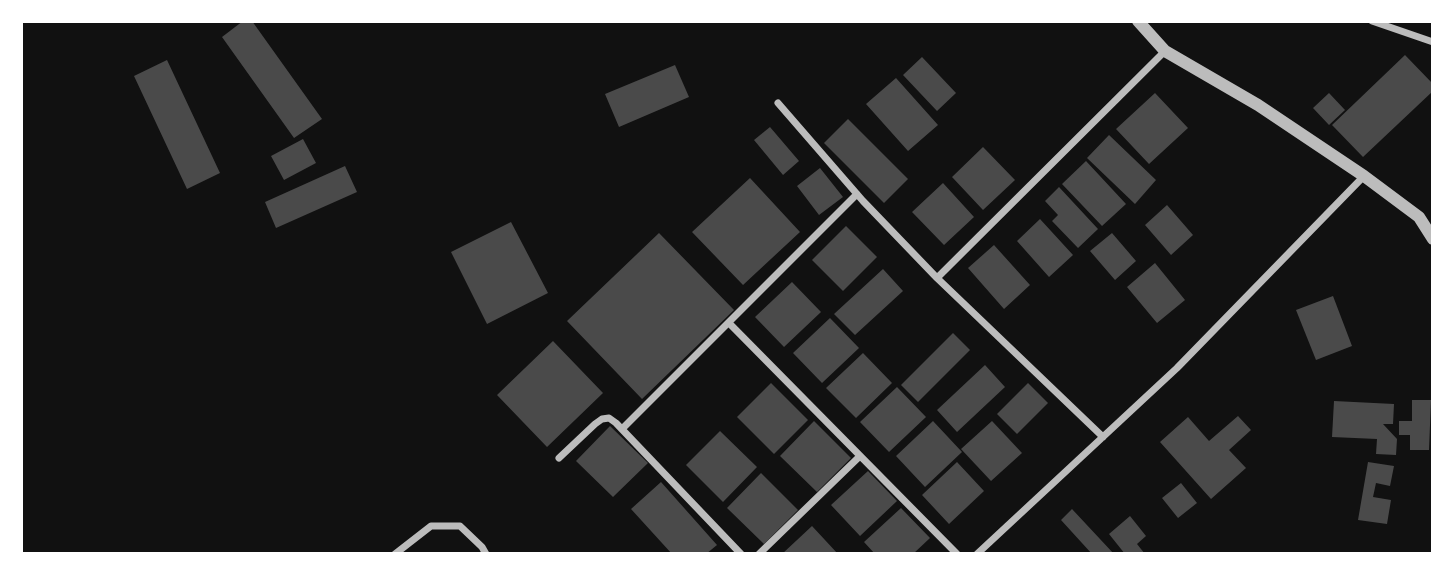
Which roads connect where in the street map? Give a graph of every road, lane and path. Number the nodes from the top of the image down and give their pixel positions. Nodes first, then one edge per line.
1 (1138, 21) edge
2 (1372, 21) edge
3 (1433, 42) edge
4 (1165, 51) junction
5 (778, 103) dead end
6 (1364, 176) junction
7 (857, 194) junction
8 (1433, 239) edge
9 (937, 278) junction
10 (729, 323) junction
11 (622, 429) junction
12 (1103, 437) junction
13 (860, 456) junction
14 (559, 458) dead end
15 (395, 554) edge
16 (486, 554) edge
17 (741, 554) edge
18 (759, 554) edge
19 (957, 554) edge
20 (977, 554) edge

1 - 4 street
2 - 3 street
4 - 6 street
4 - 9 street
5 - 7 street
6 - 8 street
6 - 12 street
7 - 9 street
7 - 10 street
9 - 12 street
10 - 11 street
10 - 13 street
11 - 14 street
11 - 17 street
12 - 20 street
13 - 18 street
13 - 19 street
15 - 16 street

